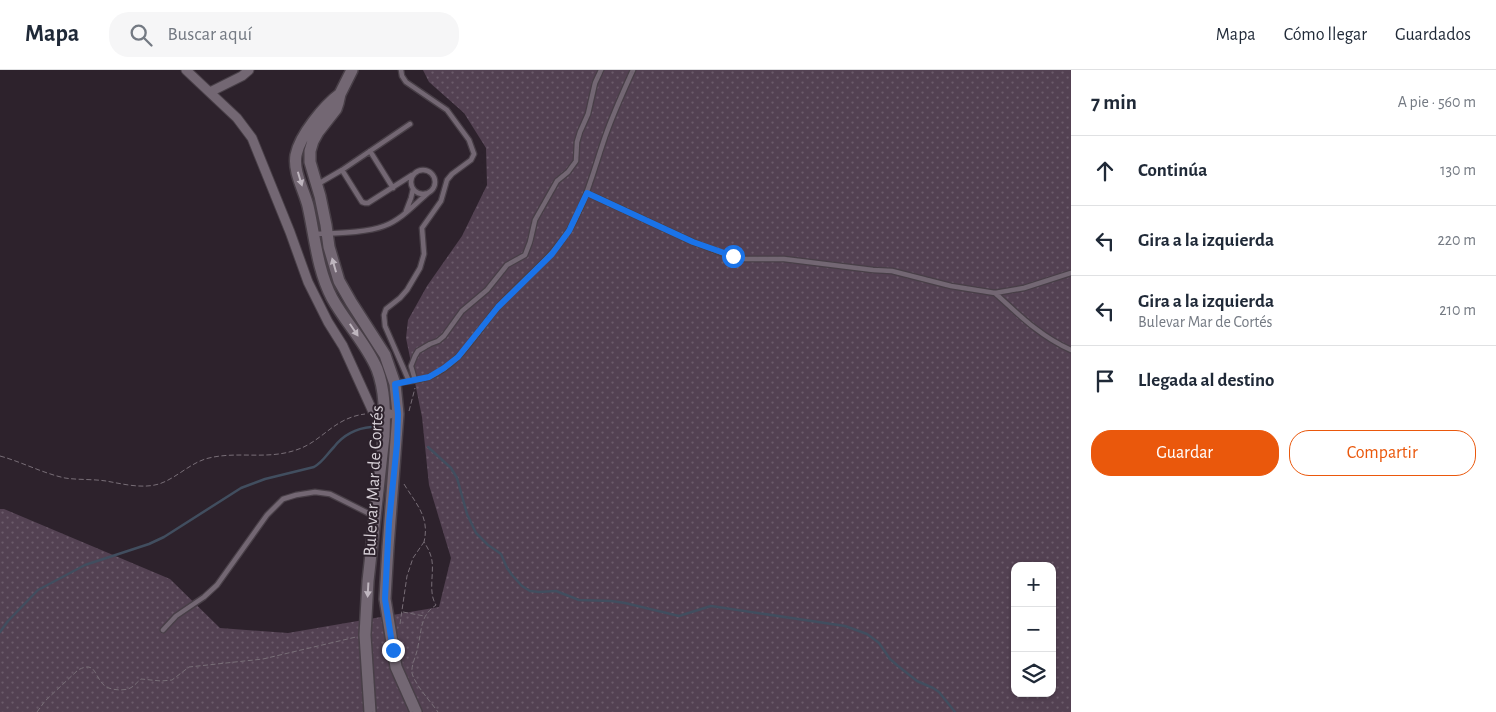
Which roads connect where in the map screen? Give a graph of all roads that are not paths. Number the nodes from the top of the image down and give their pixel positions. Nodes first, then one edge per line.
1 (186, 70) edge
2 (249, 70) edge
3 (352, 70) edge
4 (401, 70) edge
5 (601, 70) edge
6 (633, 70) edge
7 (210, 92) junction
8 (340, 94) junction
9 (410, 124) dead end
10 (298, 147) junction
11 (310, 151) junction
12 (370, 151) junction
13 (342, 170) junction
14 (412, 175) junction
15 (316, 185) junction
16 (393, 188) junction
17 (413, 189) junction
18 (428, 193) junction
19 (587, 193) junction
20 (405, 212) junction
21 (313, 234) junction
22 (328, 234) junction
23 (1071, 273) edge
24 (995, 293) junction
25 (1071, 350) edge
26 (416, 380) junction
27 (408, 381) junction
28 (395, 384) junction
29 (382, 388) junction
30 (379, 413) junction
31 (398, 414) junction
32 (375, 517) junction
33 (389, 522) junction
34 (163, 630) dead end
35 (370, 712) edge
36 (416, 712) edge

1 - 7 street
2 - 7 street
3 - 8 street
4 - 27 lane
5 - 26 lane
6 - 19 lane
7 - 30 street
8 - 10 street
8 - 11 street
9 - 12 lane
10 - 11 street
10 -> 21 street
11 - 15 street, Bulevar Mar de Cortés
12 - 13 lane
12 - 16 lane
13 - 15 lane
13 - 16 lane
14 - 16 lane
14 - 17 lane
14 - 18 lane
15 - 22 street, Bulevar Mar de Cortés
17 - 18 lane
17 - 20 lane
18 - 20 lane
19 - 24 lane
19 - 26 lane
20 - 22 lane
21 - 22 lane
21 -> 29 street
28 -> 22 street, Bulevar Mar de Cortés
23 - 24 lane
24 - 25 lane
26 - 27 lane
27 - 28 lane
28 - 29 lane
28 - 31 street, Bulevar Mar de Cortés
29 - 30 street
30 - 31 street
30 - 32 street
31 - 33 street, Bulevar Mar de Cortés
32 - 33 street
32 - 34 lane
32 -> 35 street
33 - 36 street, Bulevar Mar de Cortés

